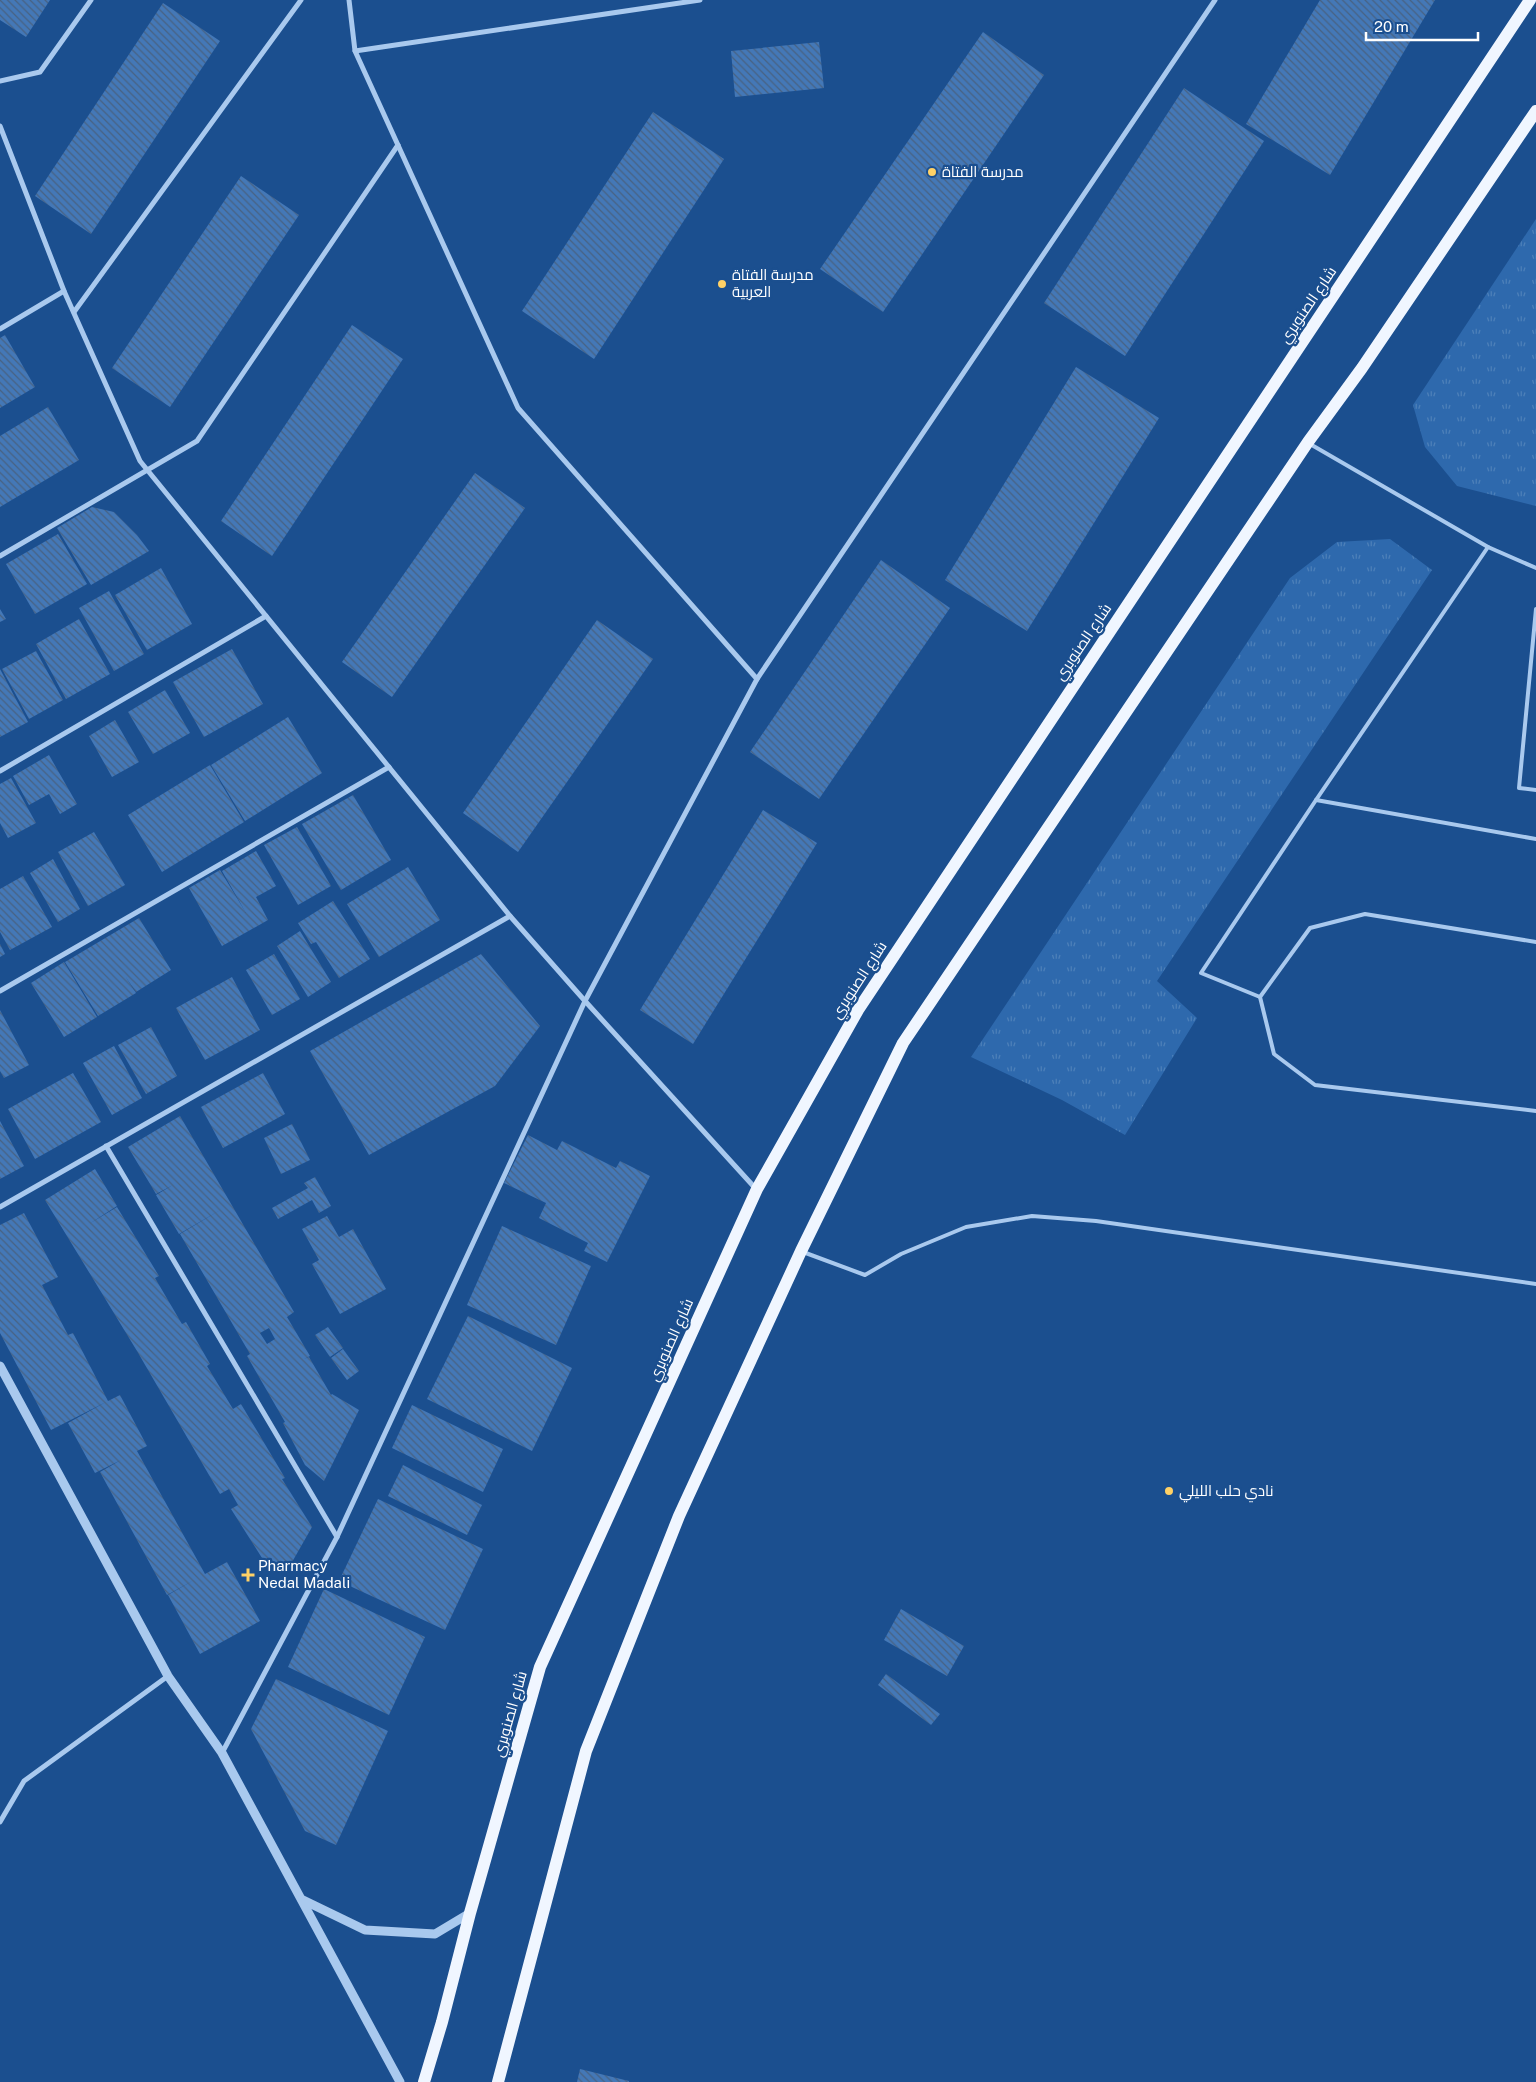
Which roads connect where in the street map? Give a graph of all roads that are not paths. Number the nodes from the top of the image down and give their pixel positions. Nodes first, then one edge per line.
1 (91, 0) edge
2 (301, 0) edge
3 (349, 0) edge
4 (700, 0) edge
5 (1215, 0) edge
6 (1530, 0) edge
7 (355, 51) junction
8 (0, 81) edge
9 (1536, 111) edge
10 (0, 126) edge
11 (398, 145) junction
12 (64, 291) junction
13 (74, 312) junction
14 (0, 329) edge
15 (1308, 442) junction
16 (147, 470) junction
17 (1488, 547) junction
18 (0, 556) edge
19 (1536, 568) edge
20 (1536, 609) edge
21 (266, 616) junction
22 (757, 679) junction
23 (390, 767) junction
24 (0, 771) edge
25 (1536, 790) edge
26 (1316, 800) junction
27 (1536, 840) edge
28 (510, 916) junction
29 (1536, 942) edge
30 (0, 991) edge
31 (1260, 997) junction
32 (584, 1001) junction
33 (1536, 1111) edge
34 (106, 1146) junction
35 (757, 1189) junction
36 (0, 1207) edge
37 (801, 1251) junction
38 (1536, 1284) edge
39 (0, 1366) edge
40 (337, 1537) junction
41 (168, 1676) junction
42 (222, 1753) junction
43 (0, 1822) edge
44 (304, 1900) junction
45 (470, 1913) junction
46 (400, 2082) edge
47 (424, 2082) edge
48 (498, 2082) edge

1 - 8 street
2 - 13 street
3 - 7 street
4 - 7 street
5 - 22 street
6 - 35 main road, شارع الصنوبري
7 - 11 street
9 - 15 main road
10 - 12 street
11 - 16 street
11 - 22 street
12 - 13 street
12 - 14 street
13 - 16 street
15 - 17 lane
15 - 37 main road
16 - 18 street
16 - 21 street
17 - 19 lane
17 - 26 lane
20 - 25 lane
21 - 23 street
21 - 24 street
22 - 32 street
23 - 28 street
23 - 30 street
26 - 27 lane
26 - 31 lane
28 - 32 street
28 - 34 street
29 - 31 lane
31 - 33 lane
32 - 35 street
32 - 40 street
34 - 36 street
34 - 40 street
35 - 45 main road, شارع الصنوبري
37 - 38 lane
37 - 48 main road
39 - 41 street
40 - 42 street
41 - 42 street
41 - 43 street
42 - 44 street
44 - 45 street
44 - 46 street
45 - 47 main road, شارع الصنوبري

